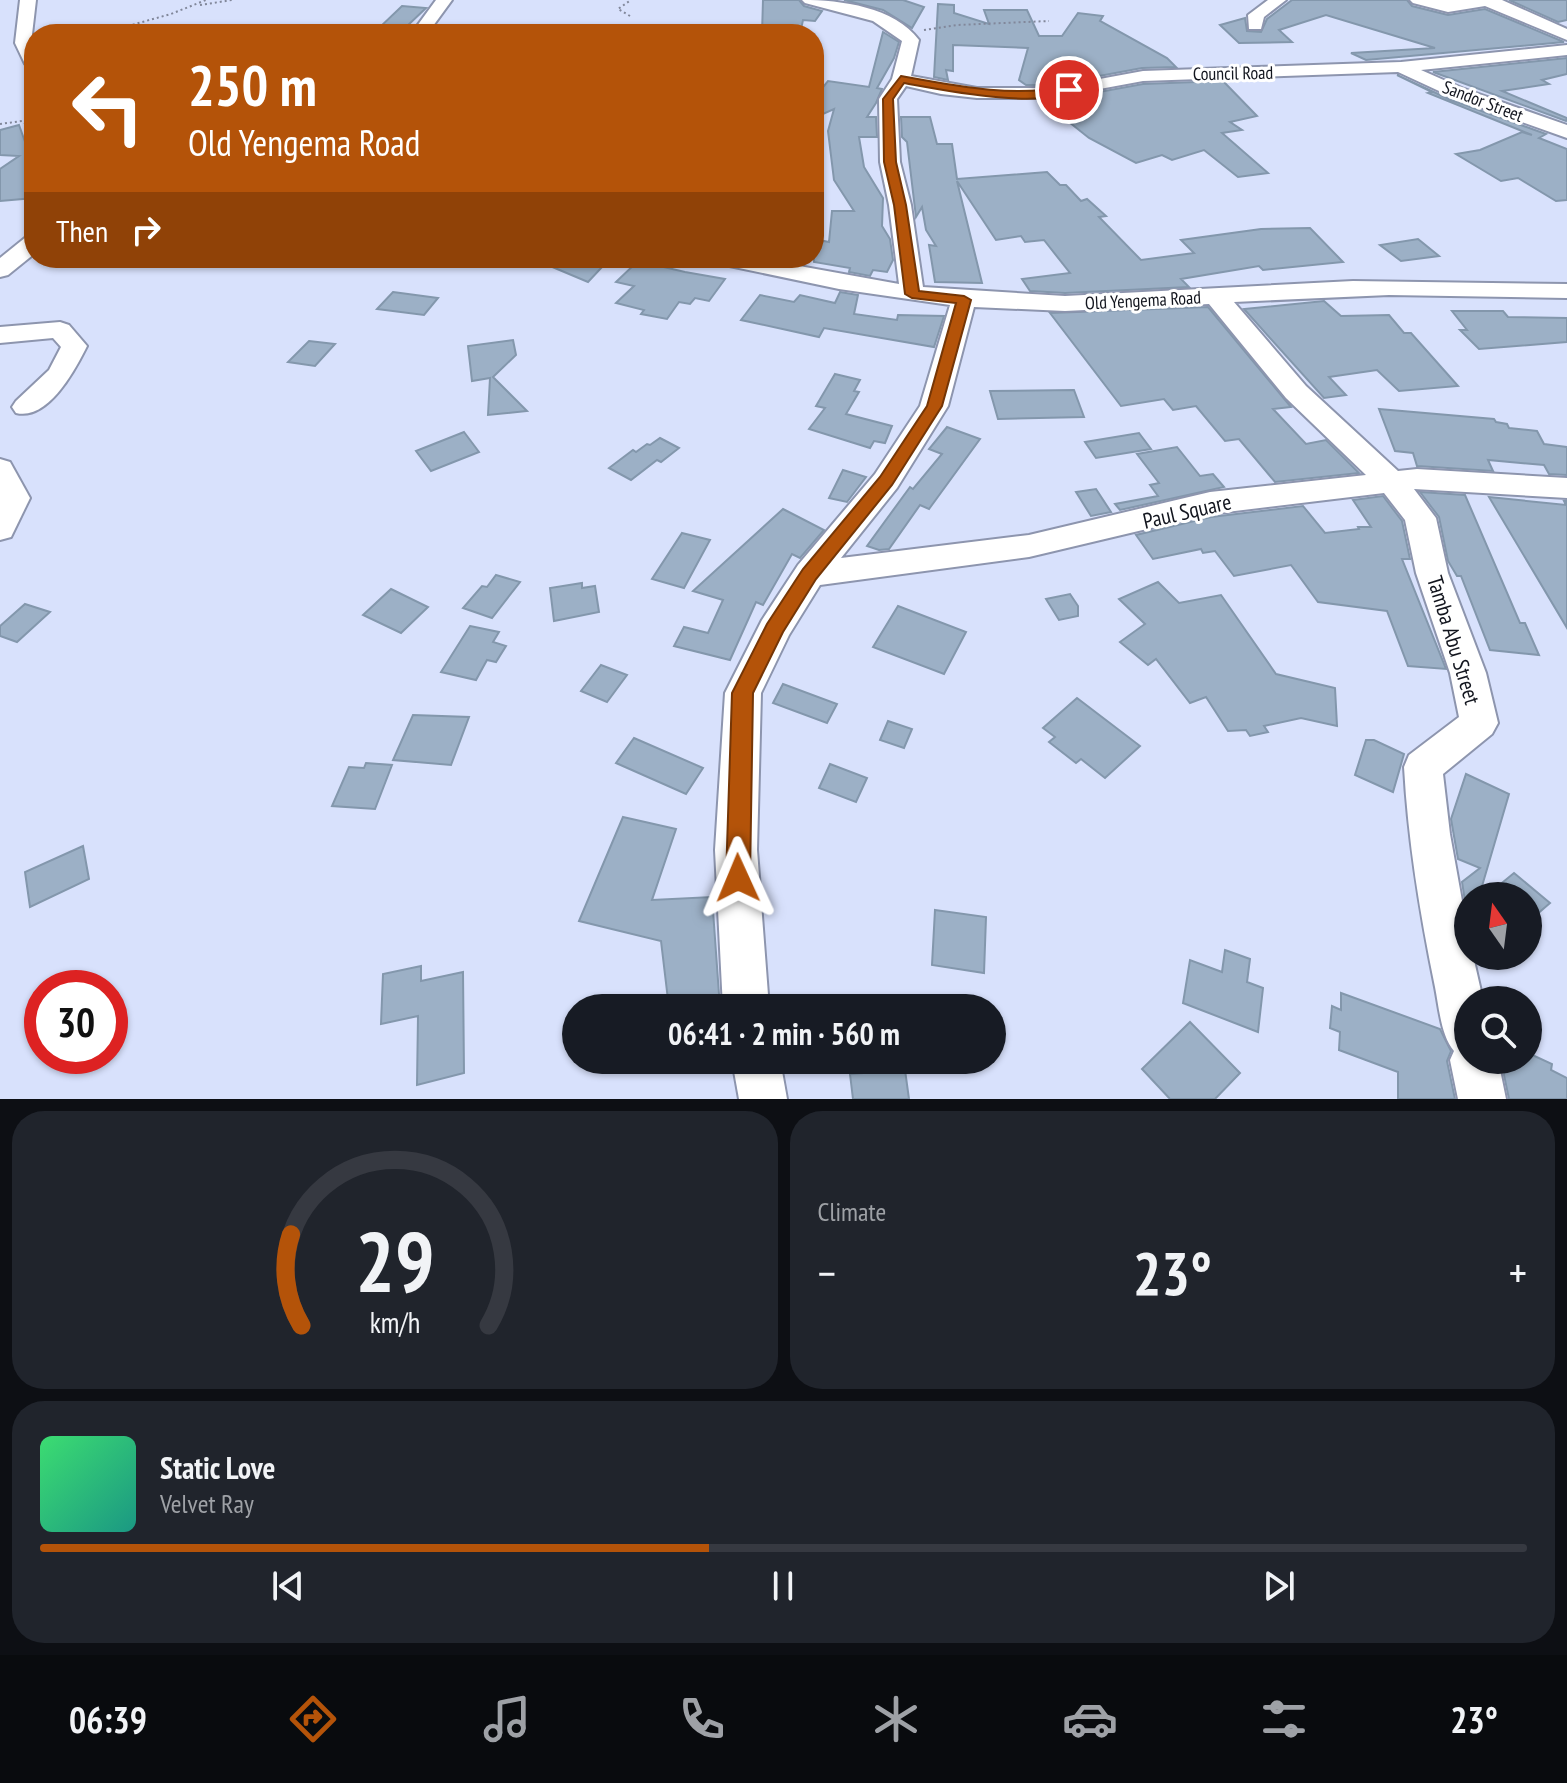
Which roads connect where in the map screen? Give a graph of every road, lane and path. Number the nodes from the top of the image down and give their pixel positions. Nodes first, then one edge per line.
1 (28, 0) edge
2 (206, 0) edge
3 (232, 0) edge
4 (444, 0) edge
5 (631, 0) edge
6 (810, 0) edge
7 (1278, 0) edge
8 (1418, 0) edge
9 (1490, 1) edge
10 (197, 6) junction
11 (630, 16) dead end
12 (1049, 21) dead end
13 (25, 24) edge
14 (134, 24) edge
15 (426, 24) edge
16 (1255, 26) dead end
17 (1567, 35) edge
18 (911, 40) junction
19 (1567, 50) edge
20 (1401, 67) junction
21 (901, 79) junction
22 (24, 123) edge
23 (0, 124) edge
24 (1567, 132) edge
25 (24, 250) edge
26 (776, 268) edge
27 (0, 270) edge
28 (1567, 291) edge
29 (912, 294) junction
30 (1216, 296) junction
31 (964, 300) junction
32 (0, 335) edge
33 (26, 407) dead end
34 (0, 469) edge
35 (1392, 483) junction
36 (1567, 488) edge
37 (0, 529) edge
38 (810, 574) junction
39 (1457, 986) edge
40 (745, 994) edge
41 (759, 1074) edge
42 (1477, 1074) edge
43 (763, 1099) edge
44 (1482, 1099) edge

1 - 13 street
2 - 10 path
3 - 10 path
4 - 15 street
5 - 11 path
6 - 18 street
7 - 16 street
8 - 9 street
9 - 17 street
10 - 14 path
12 - 18 path
18 - 21 street
19 - 20 street, Council Road
20 - 21 street, Council Road
20 - 24 street, Sandor Street
21 - 29 street
22 - 23 path
25 - 27 street
26 - 29 street, Old Yengema Road
28 - 30 street, Old Yengema Road
29 - 31 street, Old Yengema Road
30 - 31 street, Old Yengema Road
30 - 35 street, Tamba Abu Street
31 - 38 street
32 - 33 street
34 - 37 street
35 - 36 street, Paul Square
35 - 38 street, Paul Square
35 - 39 street, Tamba Abu Street
38 - 40 street
41 - 43 street
42 - 44 street

